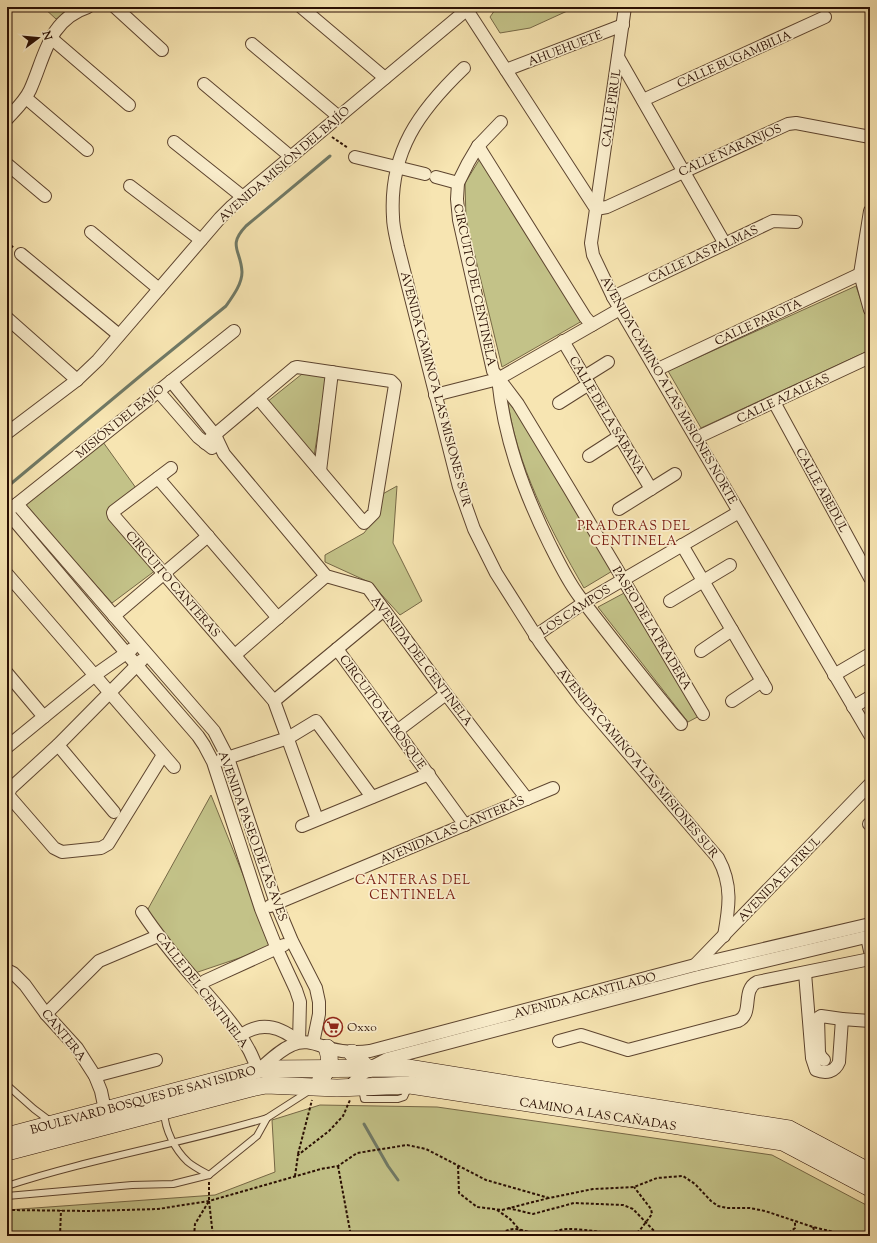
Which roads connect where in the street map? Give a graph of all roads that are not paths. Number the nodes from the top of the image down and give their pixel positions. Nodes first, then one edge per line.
1 (88, 7) edge
2 (115, 7) edge
3 (301, 7) edge
4 (626, 7) edge
5 (469, 8) edge
6 (825, 17) dead end
7 (623, 25) junction
8 (51, 38) junction
9 (252, 44) dead end
10 (162, 50) dead end
11 (618, 57) junction
12 (464, 68) dead end
13 (506, 70) junction
14 (385, 78) junction
15 (204, 84) dead end
16 (26, 98) junction
17 (643, 100) junction
18 (129, 105) dead end
19 (339, 117) junction
20 (7, 119) edge
21 (501, 122) dead end
22 (870, 137) edge
23 (174, 142) dead end
24 (478, 146) junction
25 (88, 150) dead end
26 (292, 157) junction
27 (355, 157) road end
28 (7, 164) edge
29 (396, 166) junction
30 (684, 172) junction
31 (458, 183) junction
32 (130, 186) dead end
33 (45, 196) dead end
34 (243, 197) junction
35 (596, 209) junction
36 (870, 211) edge
37 (796, 222) dead end
38 (91, 232) dead end
39 (201, 240) junction
40 (725, 244) junction
41 (21, 254) dead end
42 (864, 270) edge
43 (159, 289) junction
44 (613, 297) junction
45 (620, 309) junction
46 (870, 310) edge
47 (7, 318) edge
48 (592, 325) junction
49 (234, 331) dead end
50 (119, 335) junction
51 (564, 341) junction
52 (870, 357) edge
53 (608, 362) dead end
54 (656, 370) junction
55 (332, 372) junction
56 (498, 379) junction
57 (77, 380) junction
58 (586, 380) junction
59 (171, 381) junction
60 (158, 391) junction
61 (435, 395) junction
62 (259, 399) junction
63 (774, 402) junction
64 (559, 403) dead end
65 (7, 433) edge
66 (214, 435) junction
67 (620, 436) junction
68 (696, 438) junction
69 (205, 444) junction
70 (224, 454) junction
71 (589, 456) dead end
72 (171, 468) dead end
73 (320, 471) junction
74 (675, 474) dead end
75 (158, 478) junction
76 (651, 489) junction
77 (17, 504) junction
78 (619, 509) dead end
79 (739, 512) junction
80 (8, 513) edge
81 (208, 536) junction
82 (682, 545) junction
83 (730, 565) dead end
84 (7, 574) edge
85 (165, 574) junction
86 (326, 576) junction
87 (870, 578) edge
88 (623, 579) junction
89 (703, 581) junction
90 (670, 601) dead end
91 (585, 602) junction
92 (384, 610) junction
93 (114, 616) junction
94 (278, 618) junction
95 (732, 630) junction
96 (535, 636) junction
97 (138, 644) junction
98 (337, 649) junction
99 (701, 651) dead end
100 (127, 654) junction
101 (870, 654) edge
102 (235, 655) junction
103 (148, 656) junction
104 (136, 665) junction
105 (7, 673) edge
106 (834, 675) junction
107 (95, 676) junction
108 (110, 694) junction
109 (446, 694) junction
110 (870, 697) edge
111 (274, 701) junction
112 (732, 701) dead end
113 (853, 707) junction
114 (703, 714) dead end
115 (44, 717) junction
116 (681, 724) dead end
117 (397, 731) junction
118 (870, 735) edge
119 (288, 738) junction
120 (58, 745) junction
121 (7, 747) edge
122 (163, 755) junction
123 (228, 758) junction
124 (213, 762) junction
125 (174, 767) dead end
126 (429, 774) junction
127 (870, 784) edge
128 (553, 788) dead end
129 (8, 796) edge
130 (372, 797) junction
131 (526, 799) junction
132 (114, 812) dead end
133 (317, 819) junction
134 (464, 825) junction
135 (302, 826) dead end
136 (256, 844) junction
137 (241, 848) junction
138 (276, 903) junction
139 (261, 909) junction
140 (142, 912) dead end
141 (870, 924) edge
142 (158, 936) junction
143 (724, 936) junction
144 (866, 937) edge
145 (292, 940) junction
146 (277, 949) junction
147 (869, 957) edge
148 (7, 970) edge
149 (696, 971) junction
150 (805, 973) junction
151 (205, 981) dead end
152 (46, 1014) junction
153 (842, 1019) junction
154 (870, 1021) edge
155 (240, 1036) junction
156 (559, 1040) dead end
157 (300, 1042) junction
158 (320, 1045) junction
159 (352, 1052) junction
160 (156, 1060) dead end
161 (824, 1060) dead end
162 (368, 1069) junction
163 (259, 1070) junction
164 (327, 1070) junction
165 (96, 1076) junction
166 (411, 1077) junction
167 (7, 1085) edge
168 (315, 1087) junction
169 (356, 1087) junction
170 (528, 1096) junction
171 (105, 1110) junction
172 (164, 1111) junction
173 (267, 1118) junction
174 (53, 1123) junction
175 (7, 1136) edge
176 (173, 1143) junction
177 (7, 1152) edge
178 (870, 1172) edge
179 (209, 1175) junction
180 (7, 1186) edge
181 (870, 1188) edge
182 (7, 1196) edge

1 - 8 street
2 - 10 street
3 - 14 street
4 - 7 street, CALLE PIRUL
5 - 13 street
5 - 14 street, AVENIDA MISIÓN DEL BAJÍO
6 - 17 street, CALLE BUGAMBILIA
7 - 11 street, CALLE PIRUL
7 - 13 street, AHUEHUETE
8 - 16 street
8 - 18 street
9 - 19 street
11 - 17 street
11 - 35 street, CALLE PIRUL
12 - 29 street, AVENIDA CAMINO A LAS MISIONES SUR
13 - 35 street
14 - 19 street, AVENIDA MISIÓN DEL BAJÍO
15 - 26 street
16 - 20 street
16 - 25 street
17 - 30 street
19 - 26 street, AVENIDA MISIÓN DEL BAJÍO
21 - 24 street, CIRCUITO DEL CENTINELA
22 - 30 street, CALLE NARANJOS
23 - 34 street
24 - 31 street, CIRCUITO DEL CENTINELA
24 - 48 street
26 - 34 street, AVENIDA MISIÓN DEL BAJÍO
27 - 29 street
28 - 33 street
29 - 31 street
29 - 61 street, AVENIDA CAMINO A LAS MISIONES SUR
30 - 35 street, CALLE NARANJOS
30 - 40 street
31 - 56 street, CIRCUITO DEL CENTINELA
32 - 39 street
34 - 39 street, AVENIDA MISIÓN DEL BAJÍO
35 - 44 street, AVENIDA CAMINO A LAS MISIONES NORTE
36 - 42 street
37 - 40 street, CALLE LAS PALMAS
38 - 43 street
39 - 43 street, AVENIDA MISIÓN DEL BAJÍO
40 - 44 street, CALLE LAS PALMAS
41 - 50 street
42 - 46 street
42 - 54 street, CALLE PAROTA
43 - 50 street, AVENIDA MISIÓN DEL BAJÍO
44 - 45 street, AVENIDA CAMINO A LAS MISIONES NORTE
45 - 48 street
45 - 54 street, AVENIDA CAMINO A LAS MISIONES NORTE
47 - 57 street
48 - 51 street
49 - 59 street, MISIÓN DEL BAJÍO
50 - 57 street, AVENIDA MISIÓN DEL BAJÍO
51 - 56 street
51 - 58 street, CALLE DE LA SABANA
52 - 63 street, CALLE AZALEAS
53 - 58 street
54 - 68 street, AVENIDA CAMINO A LAS MISIONES NORTE
55 - 62 street
55 - 73 street
55 - 73 street
56 - 61 street
56 - 88 street, PASEO DE LA PRADERA
56 - 91 street
57 - 65 street, AVENIDA MISIÓN DEL BAJÍO
58 - 64 street
58 - 67 street, CALLE DE LA SABANA
59 - 60 street, MISIÓN DEL BAJÍO
59 - 66 street
60 - 69 street
60 - 77 street, MISIÓN DEL BAJÍO
61 - 96 street, AVENIDA CAMINO A LAS MISIONES SUR
62 - 66 street
62 - 73 street
63 - 68 street, CALLE AZALEAS
63 - 87 street, CALLE ABEDUL
66 - 69 street
66 - 70 street
67 - 71 street
67 - 76 street, CALLE DE LA SABANA
68 - 79 street, AVENIDA CAMINO A LAS MISIONES NORTE
69 - 70 street
70 - 86 street
72 - 75 street, CIRCUITO CANTERAS
74 - 76 street
75 - 81 street
75 - 85 street, CIRCUITO CANTERAS
76 - 78 street
77 - 80 street, MISIÓN DEL BAJÍO
77 - 93 street, AVENIDA PASEO DE LAS AVES
79 - 82 street, LOS CAMPOS
79 - 106 street, AVENIDA CAMINO A LAS MISIONES NORTE
80 - 100 street, AVENIDA PASEO DE LAS AVES
81 - 85 street
81 - 94 street
82 - 88 street, LOS CAMPOS
82 - 89 street
83 - 89 street
84 - 107 street
85 - 93 street
85 - 102 street, CIRCUITO CANTERAS
86 - 92 street, AVENIDA DEL CENTINELA
86 - 94 street
88 - 91 street, LOS CAMPOS
88 - 114 street, PASEO DE LA PRADERA
89 - 90 street
89 - 95 street
91 - 96 street, LOS CAMPOS
91 - 116 street
92 - 98 street, CIRCUITO AL BOSQUE
92 - 109 street, AVENIDA DEL CENTINELA
93 - 97 street, AVENIDA PASEO DE LAS AVES
94 - 102 street
95 - 99 street
95 - 112 street
96 - 143 street, AVENIDA CAMINO A LAS MISIONES SUR
97 - 100 street
97 - 103 street, AVENIDA PASEO DE LAS AVES
98 - 111 street, CIRCUITO AL BOSQUE
98 - 117 street, CIRCUITO AL BOSQUE
100 - 104 street, AVENIDA PASEO DE LAS AVES
100 - 107 street
101 - 106 street
102 - 111 street
103 - 104 street
103 - 123 street, AVENIDA PASEO DE LAS AVES
104 - 108 street
104 - 124 street, AVENIDA PASEO DE LAS AVES
105 - 115 street
106 - 113 street, AVENIDA CAMINO A LAS MISIONES NORTE
107 - 108 street
107 - 115 street
108 - 120 street
108 - 122 street
109 - 117 street
109 - 131 street, AVENIDA DEL CENTINELA
110 - 113 street
111 - 119 street
113 - 118 street
115 - 121 street
117 - 126 street, CIRCUITO AL BOSQUE
119 - 123 street
119 - 130 street
119 - 133 street
120 - 129 street
120 - 132 street
122 - 125 street
122 - 129 street
123 - 124 street
123 - 136 street, AVENIDA PASEO DE LAS AVES
124 - 137 street, AVENIDA PASEO DE LAS AVES
126 - 130 street, CIRCUITO AL BOSQUE
126 - 134 street, CIRCUITO AL BOSQUE
127 - 143 street, AVENIDA EL PIRUL
128 - 131 street, AVENIDA LAS CANTERAS
130 - 133 street, CIRCUITO AL BOSQUE
131 - 134 street, AVENIDA LAS CANTERAS
133 - 135 street, CIRCUITO AL BOSQUE
134 - 138 street, AVENIDA LAS CANTERAS
136 - 137 street
136 - 138 street, AVENIDA PASEO DE LAS AVES
137 - 139 street, AVENIDA PASEO DE LAS AVES
138 - 139 street, AVENIDA LAS CANTERAS
138 - 145 street, AVENIDA PASEO DE LAS AVES
139 - 146 street, AVENIDA PASEO DE LAS AVES
140 - 142 street, CALLE DEL CENTINELA
141 - 149 street, AVENIDA ACANTILADO
142 - 152 street
142 - 155 street, CALLE DEL CENTINELA
143 - 149 street, AVENIDA EL PIRUL
144 - 147 street
144 - 149 street, AVENIDA ACANTILADO
145 - 146 street
145 - 158 street, AVENIDA PASEO DE LAS AVES
146 - 151 street
146 - 157 street, AVENIDA PASEO DE LAS AVES
147 - 150 street
148 - 152 street, CANTERA
149 - 159 street, AVENIDA ACANTILADO
149 - 162 street, AVENIDA ACANTILADO
150 - 153 street
150 - 156 street
152 - 165 street, CANTERA
153 - 154 street
153 - 161 street
155 - 157 street, AVENIDA ACANTILADO
155 - 163 street, CALLE DEL CENTINELA
157 - 158 street, AVENIDA ACANTILADO
157 - 163 street, AVENIDA ACANTILADO
158 - 159 street, AVENIDA ACANTILADO
158 - 164 main road
159 - 162 main road
160 - 165 street
162 - 164 main road, CAMINO A LAS CAÑADAS
162 - 166 main road, CAMINO A LAS CAÑADAS
162 - 169 street, AVENIDA ACANTILADO
163 - 164 main road, BOULEVARD BOSQUES DE SAN ISIDRO
163 - 171 main road, BOULEVARD BOSQUES DE SAN ISIDRO
164 - 168 main road
165 - 171 street, CANTERA
166 - 169 main road, CAMINO A LAS CAÑADAS
166 - 170 main road, CAMINO A LAS CAÑADAS
167 - 174 lane
168 - 169 main road, CAMINO A LAS CAÑADAS
168 - 172 main road, BOULEVARD BOSQUES DE SAN ISIDRO
168 - 173 lane
170 - 178 main road, CAMINO A LAS CAÑADAS
170 - 181 main road, CAMINO A LAS CAÑADAS
171 - 174 main road, BOULEVARD BOSQUES DE SAN ISIDRO
172 - 176 lane
172 - 177 main road, BOULEVARD BOSQUES DE SAN ISIDRO
173 - 176 lane
173 - 179 lane
174 - 175 main road, BOULEVARD BOSQUES DE SAN ISIDRO
176 - 179 lane
176 - 180 lane
179 - 182 lane

